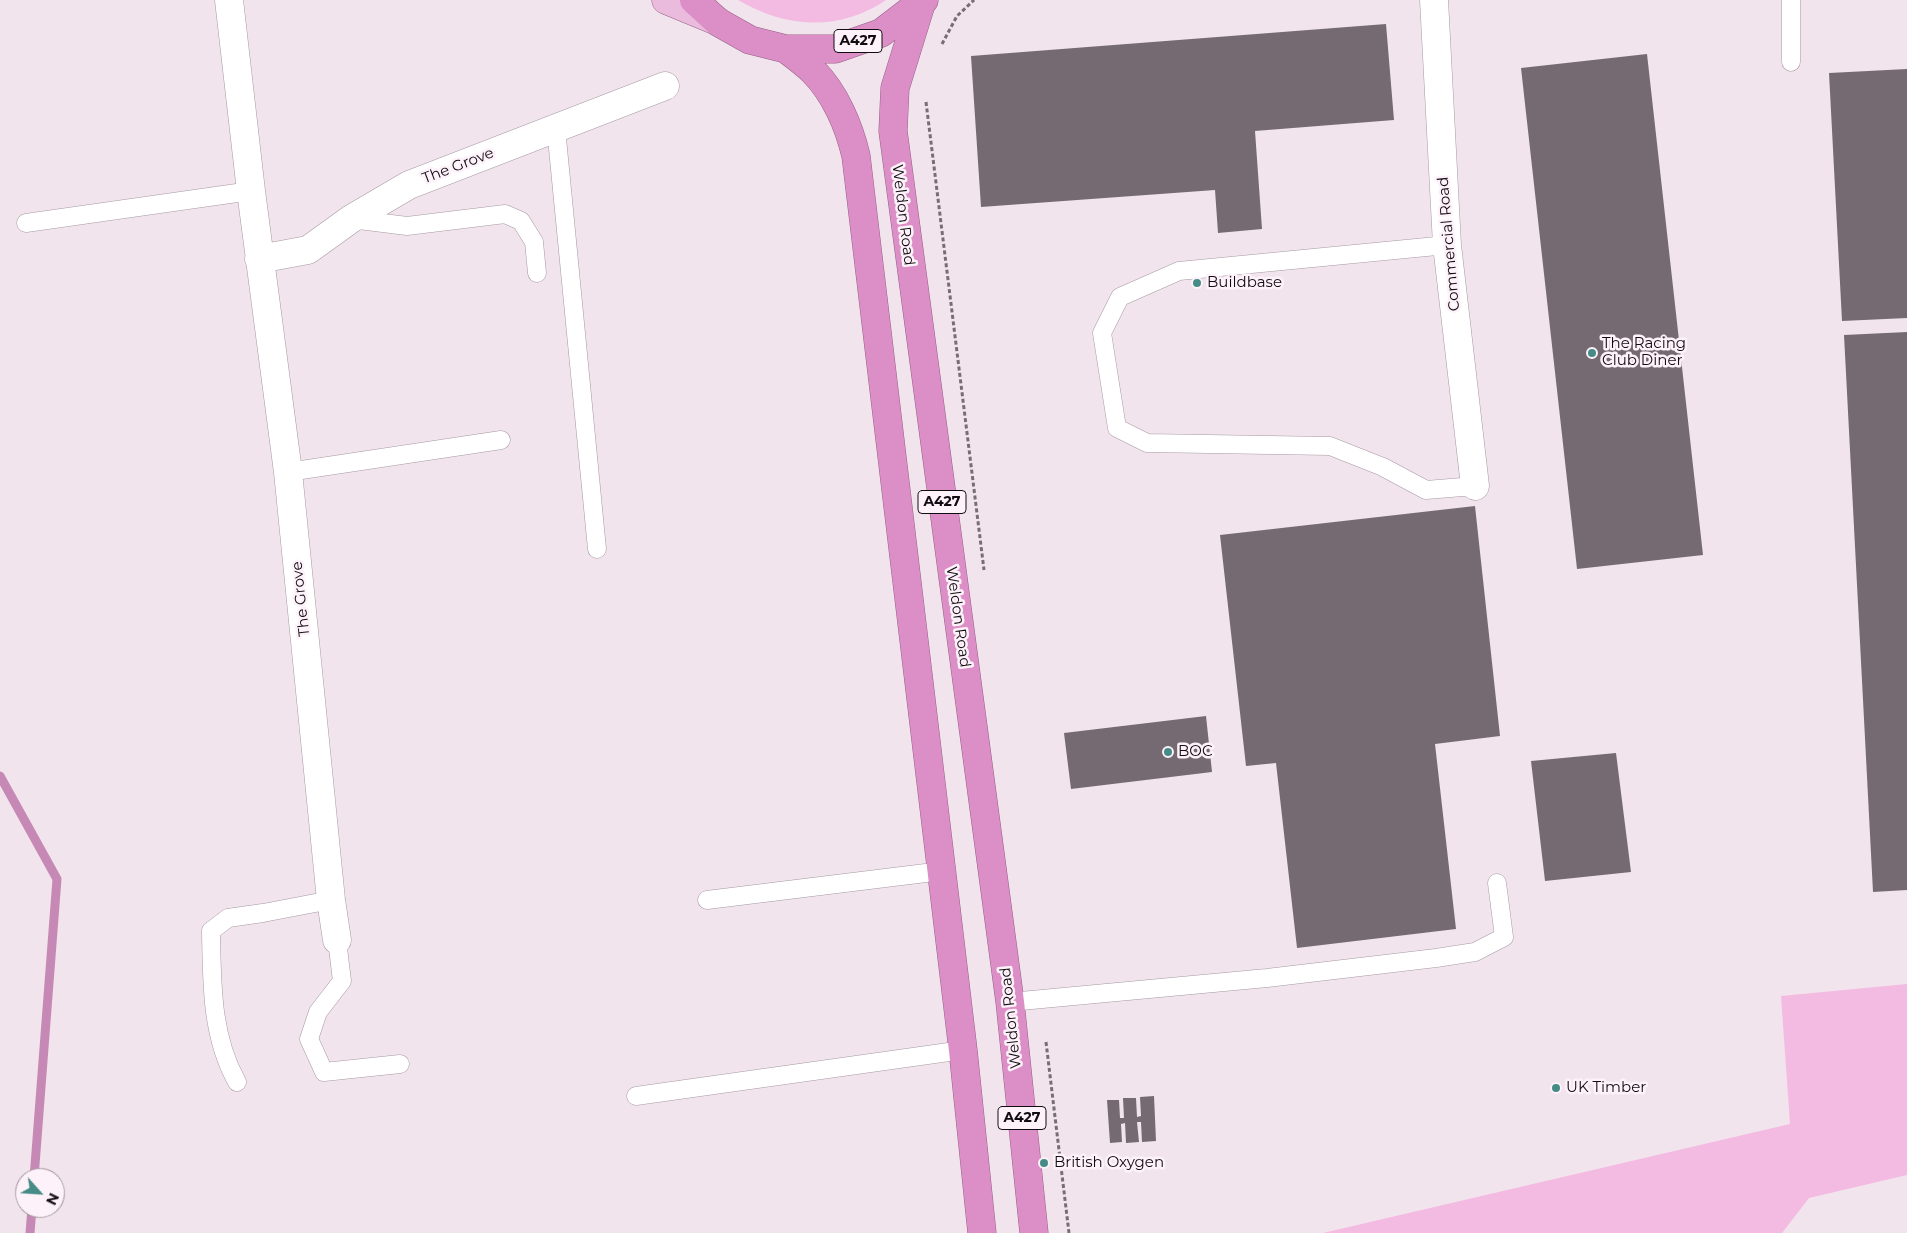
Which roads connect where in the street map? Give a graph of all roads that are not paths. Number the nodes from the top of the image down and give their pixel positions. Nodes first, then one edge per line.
1 (229, 0) edge
2 (666, 0) edge
3 (694, 0) edge
4 (1434, 0) edge
5 (1791, 0) edge
6 (922, 2) edge
7 (718, 22) junction
8 (786, 49) junction
9 (1791, 62) dead end
10 (665, 86) dead end
11 (556, 128) junction
12 (251, 191) junction
13 (351, 219) junction
14 (26, 224) dead end
15 (1447, 246) junction
16 (260, 259) junction
17 (537, 273) dead end
18 (502, 440) dead end
19 (288, 472) junction
20 (1475, 486) joint
21 (598, 549) dead end
22 (942, 871) junction
23 (1497, 883) dead end
24 (331, 900) junction
25 (707, 900) dead end
26 (337, 940) joint
27 (1024, 1001) junction
28 (963, 1050) junction
29 (400, 1064) dead end
30 (237, 1082) dead end
31 (636, 1096) dead end
32 (982, 1233) edge
33 (1034, 1233) edge

1 - 12 street, The Grove
2 - 7 main road
3 - 7 highway, A427
4 - 15 street, Commercial Road
5 - 9 lane
6 - 8 highway, A427
6 - 27 highway, Weldon Road / A427
7 - 8 highway, A427
8 - 22 highway, A427
10 - 11 street, The Grove
11 - 13 street, The Grove
11 - 21 lane
12 - 14 lane
12 - 16 street, The Grove
13 - 16 street, The Grove
13 - 17 lane
15 - 20 street, Commercial Road
15 - 20 lane
16 - 19 street, The Grove
18 - 19 lane
19 - 24 street, The Grove
22 - 25 lane
22 - 28 highway, A427
23 - 27 lane
24 - 26 street, The Grove
24 - 30 lane
26 - 29 lane
27 - 33 highway, Weldon Road / A427
28 - 31 lane
28 - 32 highway, A427

